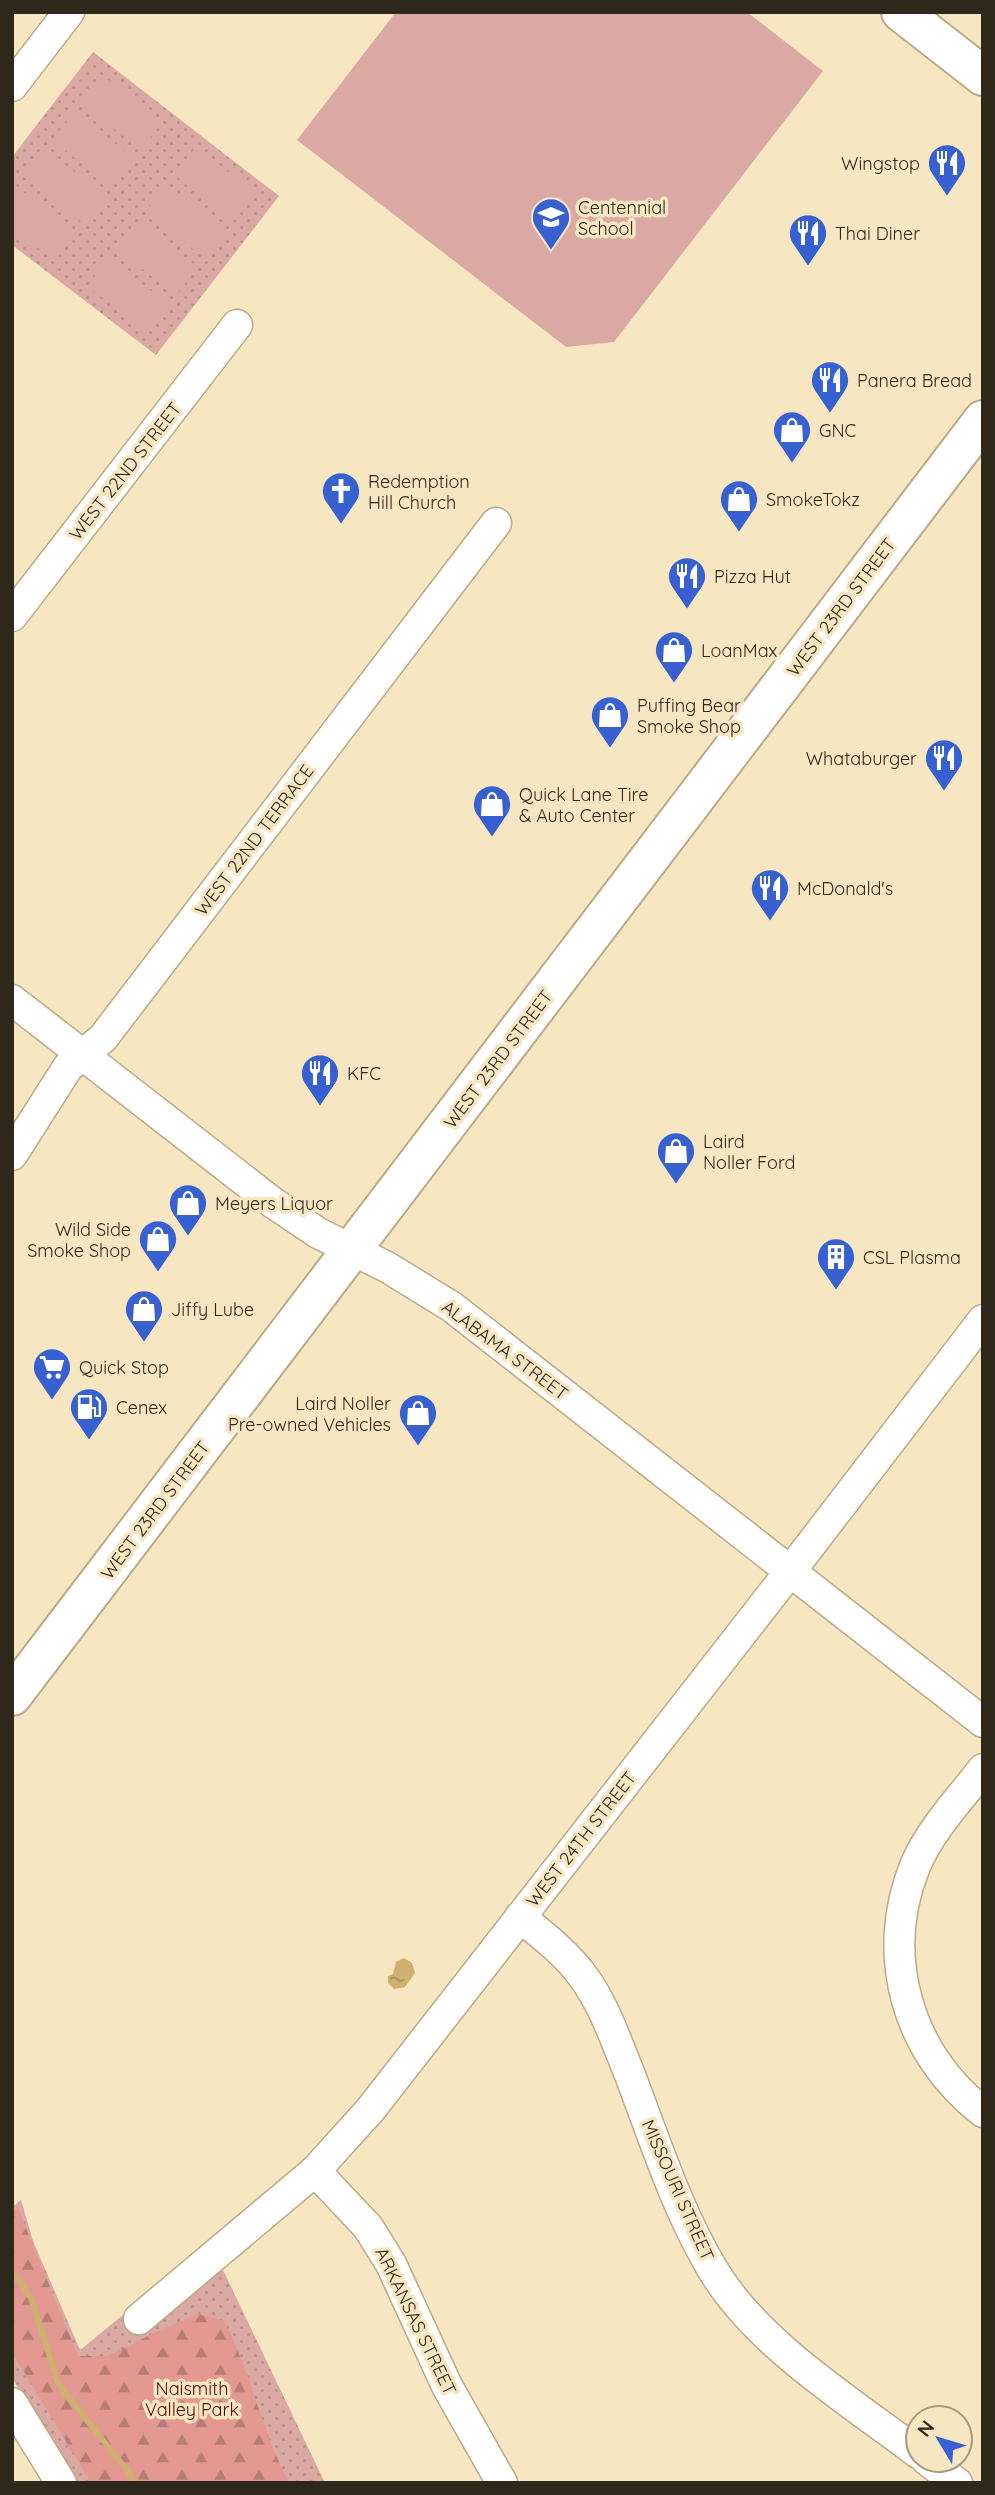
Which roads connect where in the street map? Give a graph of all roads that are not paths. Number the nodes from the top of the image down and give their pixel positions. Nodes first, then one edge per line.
1 (69, 12) edge
2 (901, 12) edge
3 (983, 76) edge
4 (12, 86) edge
5 (237, 325) dead end
6 (983, 420) edge
7 (496, 523) dead end
8 (12, 616) edge
9 (12, 1000) edge
10 (83, 1055) junction
11 (12, 1155) edge
12 (353, 1250) junction
13 (983, 1320) edge
14 (790, 1572) junction
15 (12, 1696) edge
16 (983, 1722) edge
17 (983, 1769) edge
18 (520, 1917) junction
19 (983, 2112) edge
20 (315, 2171) junction
21 (139, 2319) dead end
22 (12, 2403) edge
23 (904, 2442) edge
24 (61, 2483) edge
25 (502, 2483) edge

1 - 4 street
2 - 3 main road
5 - 8 street, WEST 22ND STREET
6 - 12 main road, WEST 23RD STREET
7 - 10 street, WEST 22ND TERRACE
9 - 10 street, ALABAMA STREET
10 - 11 street, WEST 22ND TERRACE
10 - 12 street, ALABAMA STREET
12 - 14 street, ALABAMA STREET
12 - 15 main road, WEST 23RD STREET
13 - 14 street, WEST 24TH STREET
14 - 16 street, ALABAMA STREET
14 - 18 street, WEST 24TH STREET
17 - 19 street
18 - 20 street, WEST 24TH STREET
18 - 23 street, MISSOURI STREET
20 - 21 street, WEST 24TH STREET
20 - 25 street, ARKANSAS STREET
22 - 24 street

